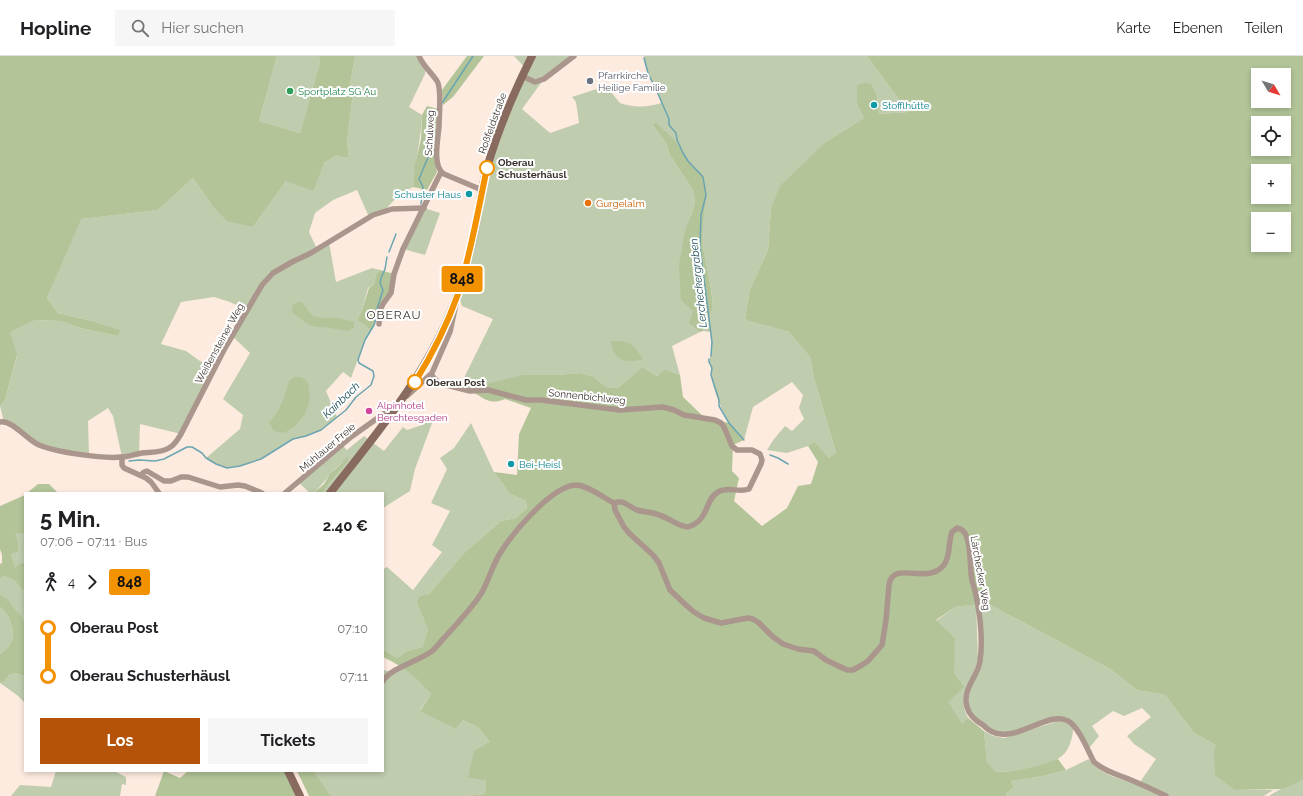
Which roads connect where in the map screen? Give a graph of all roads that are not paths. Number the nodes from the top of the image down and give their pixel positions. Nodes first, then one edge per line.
1 (419, 56) edge
2 (532, 56) edge
3 (574, 56) edge
4 (522, 76) junction
5 (441, 172) junction
6 (482, 190) junction
7 (424, 208) junction
8 (458, 294) junction
9 (379, 324) dead end
10 (431, 375) junction
11 (400, 401) junction
12 (0, 422) edge
13 (122, 458) junction
14 (141, 475) junction
15 (157, 492) edge
16 (260, 492) edge
17 (286, 492) edge
18 (331, 492) edge
19 (614, 504) junction
20 (384, 680) edge
21 (288, 772) edge
22 (300, 796) edge
23 (1166, 796) edge

1 - 5 street, Schulweg
2 - 4 main road, Roßfeldstraße
3 - 4 street
4 - 6 main road, Roßfeldstraße
5 - 6 street
5 - 7 street
6 - 8 main road, Roßfeldstraße
7 - 9 street
7 - 13 street, Weißensteiner Weg
8 - 10 street, Roßfeldstraße
8 - 11 main road, Roßfeldstraße
10 - 11 street, Roßfeldstraße
10 - 19 street, Sonnenbichlweg
11 - 17 street, Mühlauer Freie
11 - 18 main road, Roßfeldstraße
12 - 13 street, Weißensteiner Weg
13 - 14 street
14 - 15 street
14 - 16 street
19 - 20 street, Sonnenbichlweg
19 - 23 street, Lärchecker Weg
21 - 22 main road

